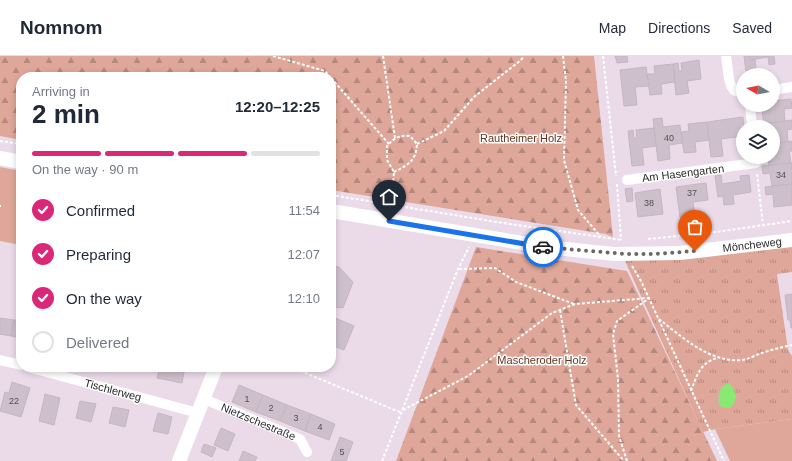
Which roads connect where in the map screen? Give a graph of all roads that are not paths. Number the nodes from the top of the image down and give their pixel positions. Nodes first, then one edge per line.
1 (726, 56) edge
2 (792, 87) edge
3 (780, 89) edge
4 (736, 91) edge
5 (0, 158) edge
6 (16, 161) edge
7 (736, 163) edge
8 (627, 180) dead end
9 (336, 212) edge
10 (792, 240) edge
11 (0, 360) edge
12 (16, 364) edge
13 (46, 372) edge
14 (214, 372) edge
15 (204, 399) junction
16 (198, 413) junction
17 (307, 452) dead end
18 (179, 461) edge

1 - 4 street
2 - 3 street
5 - 6 main road
7 - 8 street, Am Hasengarten
9 - 10 main road, Möncheweg
11 - 12 street
13 - 16 street, Tischlerweg
14 - 15 main road
15 - 16 main road
15 - 17 street, Nietzschestraße
16 - 18 main road

